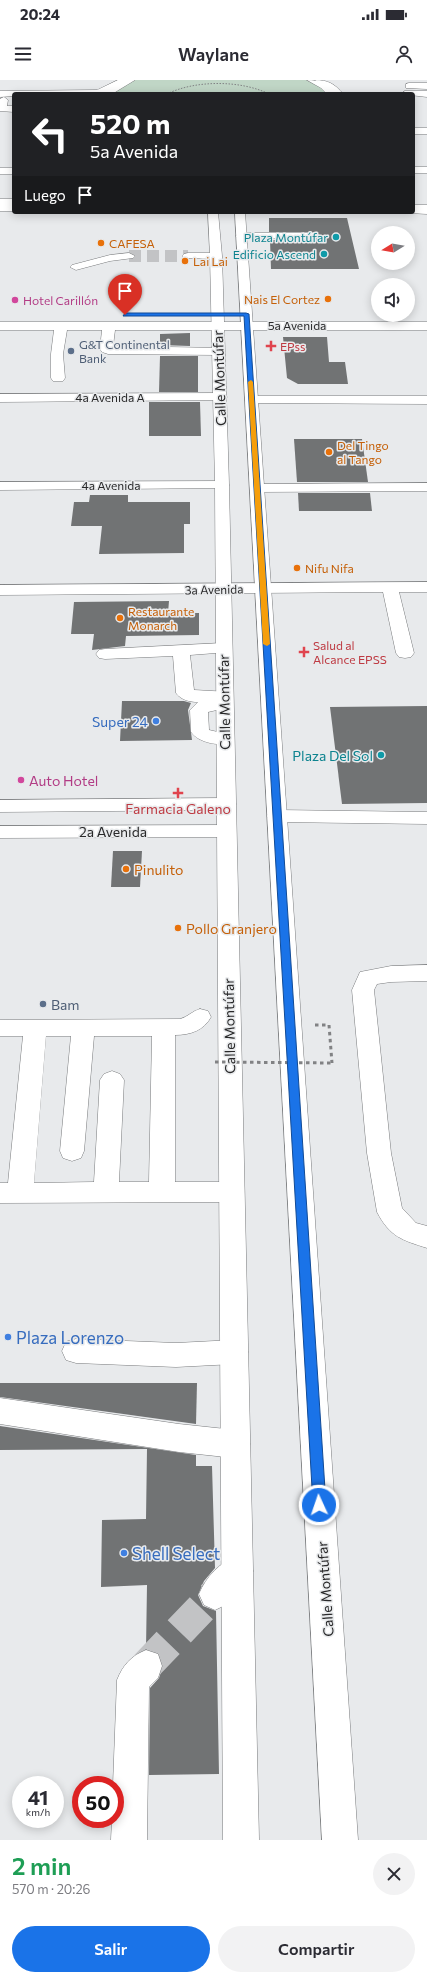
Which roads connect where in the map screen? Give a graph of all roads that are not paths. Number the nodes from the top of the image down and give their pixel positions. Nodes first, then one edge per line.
1 (125, 80) edge
2 (131, 80) edge
3 (311, 80) edge
4 (319, 80) edge
5 (427, 86) edge
6 (99, 92) edge
7 (110, 92) edge
8 (330, 92) edge
9 (337, 92) edge
10 (410, 92) edge
11 (415, 93) edge
12 (415, 94) edge
13 (427, 95) edge
14 (12, 98) edge
15 (427, 99) edge
16 (12, 100) edge
17 (12, 100) edge
18 (1, 101) edge
19 (12, 109) edge
20 (415, 131) edge
21 (427, 131) edge
22 (0, 162) edge
23 (12, 162) edge
24 (415, 170) edge
25 (427, 170) edge
26 (12, 171) edge
27 (0, 172) edge
28 (0, 202) edge
29 (12, 202) edge
30 (0, 210) edge
31 (12, 210) edge
32 (415, 211) edge
33 (427, 211) edge
34 (213, 214) edge
35 (240, 214) edge
36 (241, 236) junction
37 (314, 236) dead end
38 (129, 256) tunnel mouth
39 (188, 256) tunnel mouth
40 (216, 256) junction
41 (76, 267) dead end
42 (371, 314) edge
43 (415, 314) edge
44 (427, 314) edge
45 (0, 315) edge
46 (218, 320) junction
47 (247, 320) junction
48 (0, 326) edge
49 (61, 326) junction
50 (427, 326) edge
51 (108, 329) junction
52 (196, 350) junction
53 (218, 350) junction
54 (58, 378) dead end
55 (220, 397) junction
56 (0, 398) edge
57 (252, 400) junction
58 (427, 400) edge
59 (222, 485) junction
60 (0, 486) edge
61 (427, 487) edge
62 (257, 488) junction
63 (263, 588) junction
64 (390, 588) junction
65 (427, 588) edge
66 (223, 589) junction
67 (0, 590) edge
68 (223, 648) junction
69 (181, 649) junction
70 (405, 652) dead end
71 (105, 654) dead end
72 (224, 700) junction
73 (224, 740) junction
74 (226, 804) junction
75 (0, 806) edge
76 (278, 816) junction
77 (427, 818) edge
78 (226, 831) junction
79 (0, 832) edge
80 (427, 973) edge
81 (200, 1017) dead end
82 (0, 1028) edge
83 (35, 1028) junction
84 (164, 1028) junction
85 (82, 1029) junction
86 (112, 1080) dead end
87 (72, 1151) dead end
88 (231, 1192) junction
89 (10, 1193) edge
90 (106, 1193) junction
91 (162, 1193) junction
92 (427, 1237) edge
93 (76, 1351) dead end
94 (234, 1352) junction
95 (0, 1411) edge
96 (235, 1444) junction
97 (237, 1570) junction
98 (215, 1594) tunnel mouth
99 (146, 1666) tunnel mouth
100 (129, 1840) edge
101 (241, 1840) edge
102 (340, 1840) edge

1 - 6 main road
2 - 7 main road
3 - 8 main road
4 - 9 main road
5 - 10 main road
11 - 13 main road
12 - 15 main road
14 - 18 main road
16 - 18 main road
17 - 18 main road
18 - 19 main road
20 - 21 main road
22 - 23 main road
24 - 25 main road
26 - 27 main road
28 - 29 main road
30 - 31 main road
32 - 33 main road
34 - 40 main road, Calle Montúfar
35 - 36 main road, Calle Montúfar
36 - 37 main road
36 - 47 main road, Calle Montúfar
38 - 41 main road
39 - 40 main road
40 - 46 main road, Calle Montúfar
42 - 47 main road, 5a Avenida
43 - 44 main road
45 - 46 main road, 5a Avenida
46 - 47 main road, 5a Avenida
46 - 51 main road, 5a Avenida
46 - 53 main road, Calle Montúfar
47 - 50 main road, 5a Avenida
47 - 57 main road, Calle Montúfar
48 - 49 main road, 5a Avenida
49 - 51 main road, 5a Avenida
49 - 54 main road
51 - 52 main road
51 - 52 main road
52 - 53 main road
53 - 55 main road, Calle Montúfar
55 - 56 main road, 4a Avenida A
55 - 59 main road, Calle Montúfar
57 - 58 main road
57 - 62 main road, Calle Montúfar
59 - 60 main road, 4a Avenida
59 - 66 main road, Calle Montúfar
61 - 62 main road
62 - 63 main road, Calle Montúfar
63 - 64 main road, 3a Avenida
63 - 66 main road, 3a Avenida
63 - 76 main road, Calle Montúfar
64 - 65 main road, 3a Avenida
64 - 70 main road
66 - 67 main road, 3a Avenida
66 - 68 main road, Calle Montúfar
68 - 69 main road
68 - 72 main road, Calle Montúfar
69 - 71 main road
69 - 72 main road
72 - 73 main road, Calle Montúfar
72 - 73 main road
73 - 74 main road, Calle Montúfar
74 - 75 main road, 2a Avenida
74 - 78 main road, Calle Montúfar
76 - 77 main road
76 - 102 main road, Calle Montúfar
78 - 79 main road, 2a Avenida
78 - 88 main road, Calle Montúfar
80 - 92 main road
81 - 84 main road
82 - 83 main road
83 - 85 main road
83 - 89 main road
84 - 85 main road
84 - 91 main road
85 - 87 main road
86 - 90 main road
88 - 91 main road
88 - 94 main road, Calle Montúfar
89 - 90 main road
90 - 91 main road
93 - 94 main road
94 - 96 main road, Calle Montúfar
95 - 96 main road
96 - 97 main road, Calle Montúfar
97 - 98 main road
97 - 101 main road, Calle Montúfar
99 - 100 main road

